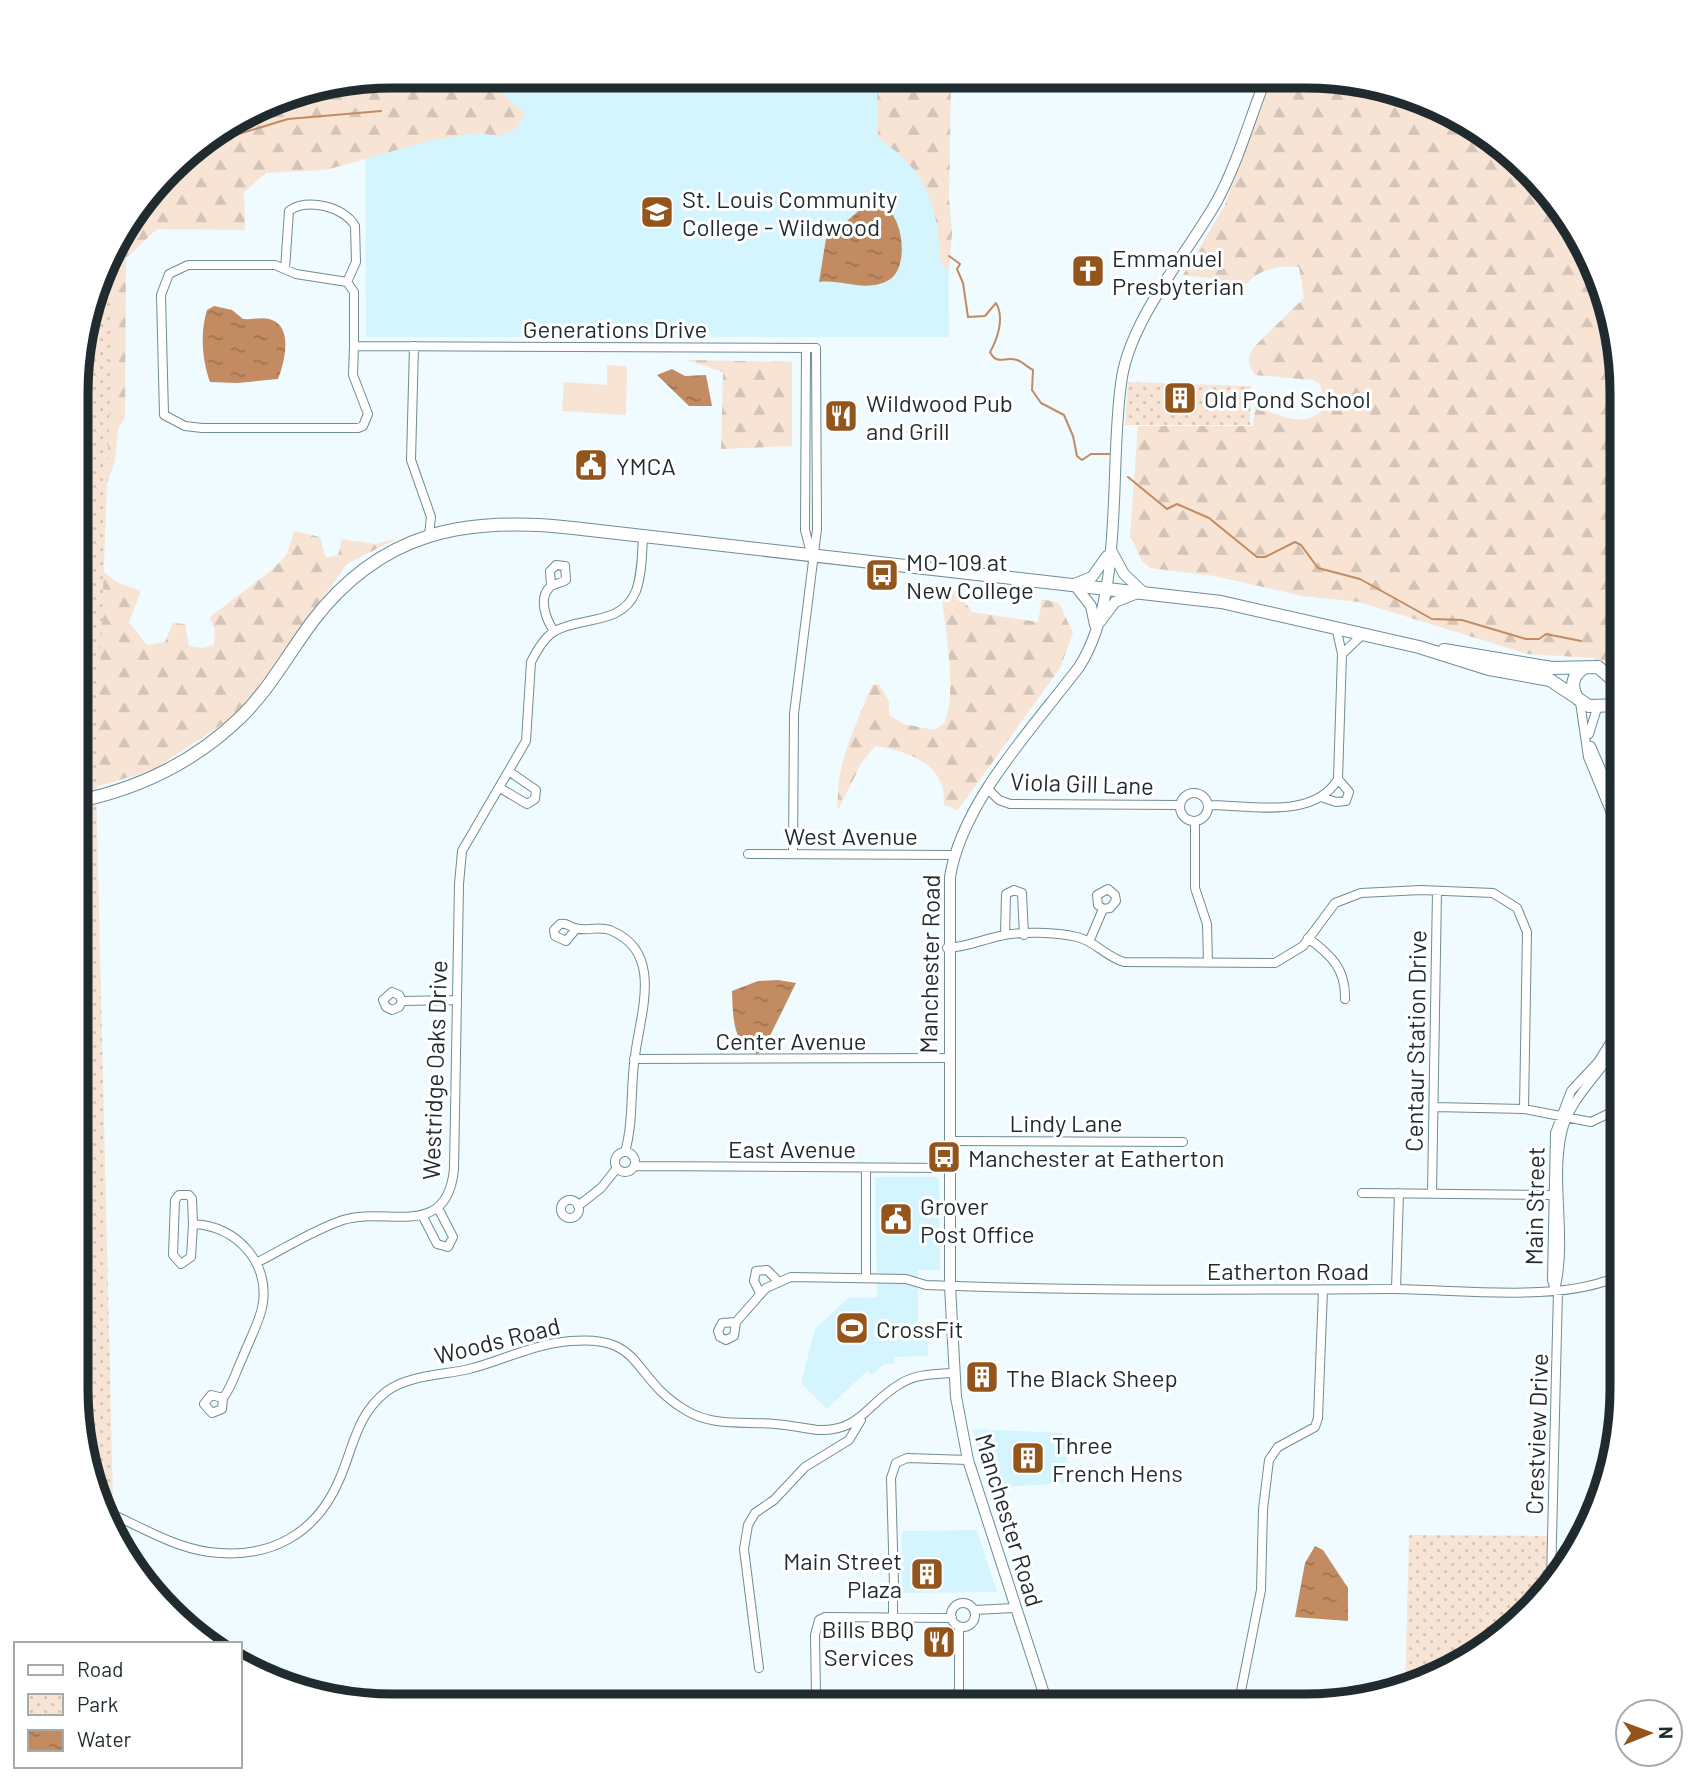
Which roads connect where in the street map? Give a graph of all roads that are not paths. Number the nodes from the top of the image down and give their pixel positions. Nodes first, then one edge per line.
1 (1262, 88) edge
2 (285, 269) junction
3 (347, 282) junction
4 (354, 346) junction
5 (414, 346) junction
6 (806, 348) junction
7 (429, 535) junction
8 (643, 536) junction
9 (1110, 550) junction
10 (812, 556) junction
11 (1074, 584) junction
12 (551, 586) dead end
13 (1105, 587) junction
14 (1143, 592) junction
15 (1096, 627) junction
16 (1336, 628) junction
17 (554, 631) junction
18 (1363, 634) junction
19 (1419, 647) junction
20 (1342, 654) junction
21 (1584, 668) junction
22 (1609, 674) joint
23 (1611, 680) edge
24 (1611, 694) edge
25 (1579, 701) junction
26 (1599, 705) junction
27 (1611, 705) edge
28 (510, 772) junction
29 (1338, 779) junction
30 (500, 788) junction
31 (988, 789) junction
32 (1611, 792) edge
33 (1324, 798) junction
34 (88, 799) edge
35 (1180, 805) junction
36 (1208, 805) junction
37 (1611, 813) edge
38 (1195, 822) junction
39 (748, 854) dead end
40 (793, 855) junction
41 (953, 855) junction
42 (1437, 891) junction
43 (1103, 909) dead end
44 (576, 929) dead end
45 (1005, 935) junction
46 (1024, 935) junction
47 (1308, 938) junction
48 (1089, 942) junction
49 (947, 948) junction
50 (1208, 964) junction
51 (1345, 999) dead end
52 (457, 1000) junction
53 (402, 1001) dead end
54 (1611, 1041) edge
55 (1611, 1056) edge
56 (947, 1058) junction
57 (634, 1059) junction
58 (1434, 1107) junction
59 (1524, 1109) junction
60 (1611, 1112) edge
61 (1564, 1117) junction
62 (949, 1141) junction
63 (1183, 1142) dead end
64 (625, 1152) junction
65 (635, 1166) junction
66 (617, 1168) junction
67 (866, 1168) junction
68 (949, 1168) junction
69 (1362, 1193) dead end
70 (1399, 1193) junction
71 (1432, 1193) junction
72 (1555, 1195) junction
73 (578, 1206) dead end
74 (438, 1208) junction
75 (422, 1215) junction
76 (193, 1224) junction
77 (256, 1263) junction
78 (866, 1278) junction
79 (1611, 1279) edge
80 (778, 1280) junction
81 (950, 1286) junction
82 (1396, 1289) junction
83 (1322, 1290) junction
84 (1557, 1290) junction
85 (760, 1293) junction
86 (736, 1322) dead end
87 (953, 1373) junction
88 (223, 1398) dead end
89 (862, 1417) junction
90 (968, 1460) junction
91 (115, 1516) edge
92 (1551, 1570) edge
93 (894, 1584) dead end
94 (893, 1599) dead end
95 (1014, 1608) junction
96 (974, 1610) junction
97 (893, 1618) junction
98 (952, 1618) junction
99 (959, 1626) junction
100 (759, 1668) dead end
101 (1241, 1691) dead end
102 (816, 1695) edge
103 (955, 1695) edge
104 (1044, 1695) edge

1 - 9 street, Manchester Road
2 - 3 street
2 - 3 street
2 - 4 street
3 - 4 street
4 - 5 street, Generations Drive
5 - 6 street, Generations Drive
5 - 7 street
6 - 10 street
6 - 10 street, Generations Drive
7 - 8 main road
7 - 34 main road
8 - 10 main road
8 - 17 street
9 - 11 street
9 - 13 street, Manchester Road
9 - 14 street
10 - 11 main road
10 - 40 street
11 - 13 main road
11 - 15 street
12 - 17 street
13 - 14 main road
13 - 15 street, Manchester Road
14 - 15 street
14 - 16 main road
15 - 31 street, Manchester Road
16 - 18 main road
16 - 20 street, Viola Gill Lane
17 - 28 street, Westridge Oaks Drive
18 - 19 main road
18 - 20 street
19 - 21 main road
19 - 25 main road
20 - 29 street, Viola Gill Lane
21 - 22 main road
21 - 25 main road
22 - 23 main road
24 - 26 main road
25 - 26 main road
25 - 37 street
26 - 27 main road
26 - 32 street
28 - 30 street, Westridge Oaks Drive
28 - 30 street
29 - 33 street
29 - 33 street, Viola Gill Lane
30 - 52 street, Westridge Oaks Drive
31 - 35 street, Viola Gill Lane
31 - 41 street, Manchester Road
33 - 36 street, Viola Gill Lane
35 - 36 street, Viola Gill Lane
35 - 38 street, Viola Gill Lane
36 - 38 street
38 - 50 street
39 - 40 street, West Avenue
40 - 41 street, West Avenue
41 - 49 street, Manchester Road
42 - 47 street
42 - 58 street, Centaur Station Drive
42 - 59 street
43 - 48 street
44 - 57 street
45 - 46 street
45 - 46 street
45 - 49 street
46 - 48 street
47 - 50 street
47 - 51 street
48 - 50 street
49 - 56 street, Manchester Road
52 - 53 street
52 - 74 street, Westridge Oaks Drive
54 - 61 street, Main Street
55 - 61 street, Main Street
56 - 57 street, Center Avenue
56 - 62 street, Manchester Road
57 - 64 street
58 - 59 street
58 - 71 street, Centaur Station Drive
59 - 61 street
60 - 61 street
61 - 72 street, Main Street
62 - 63 street, Lindy Lane
62 - 68 street, Manchester Road
64 - 65 street
64 - 66 street
65 - 66 street, East Avenue
65 - 67 street, East Avenue
66 - 73 street
67 - 68 street, East Avenue
67 - 78 street
68 - 81 street, Manchester Road
69 - 70 street
70 - 71 street
70 - 82 street
71 - 72 street
72 - 84 street, Main Street
74 - 75 street, Westridge Oaks Drive
74 - 75 street
75 - 77 street, Westridge Oaks Drive
76 - 76 street
76 - 77 street
77 - 88 street
78 - 80 street, Eatherton Road
78 - 81 street, Eatherton Road
79 - 84 street, Eatherton Road
80 - 85 street
80 - 85 street, Eatherton Road
81 - 83 street, Eatherton Road
81 - 87 street, Manchester Road
82 - 83 street, Eatherton Road
82 - 84 street, Eatherton Road
83 - 101 street
84 - 92 street, Crestview Drive
85 - 86 street
87 - 89 street, Woods Road
87 - 90 street, Manchester Road
89 - 91 street, Woods Road
89 - 100 street
90 - 93 street
90 - 95 street, Manchester Road
94 - 97 street
95 - 96 street
95 - 104 street, Manchester Road
96 - 98 street
96 - 99 street
97 - 98 street
97 - 102 street
98 - 99 street
99 - 103 street

